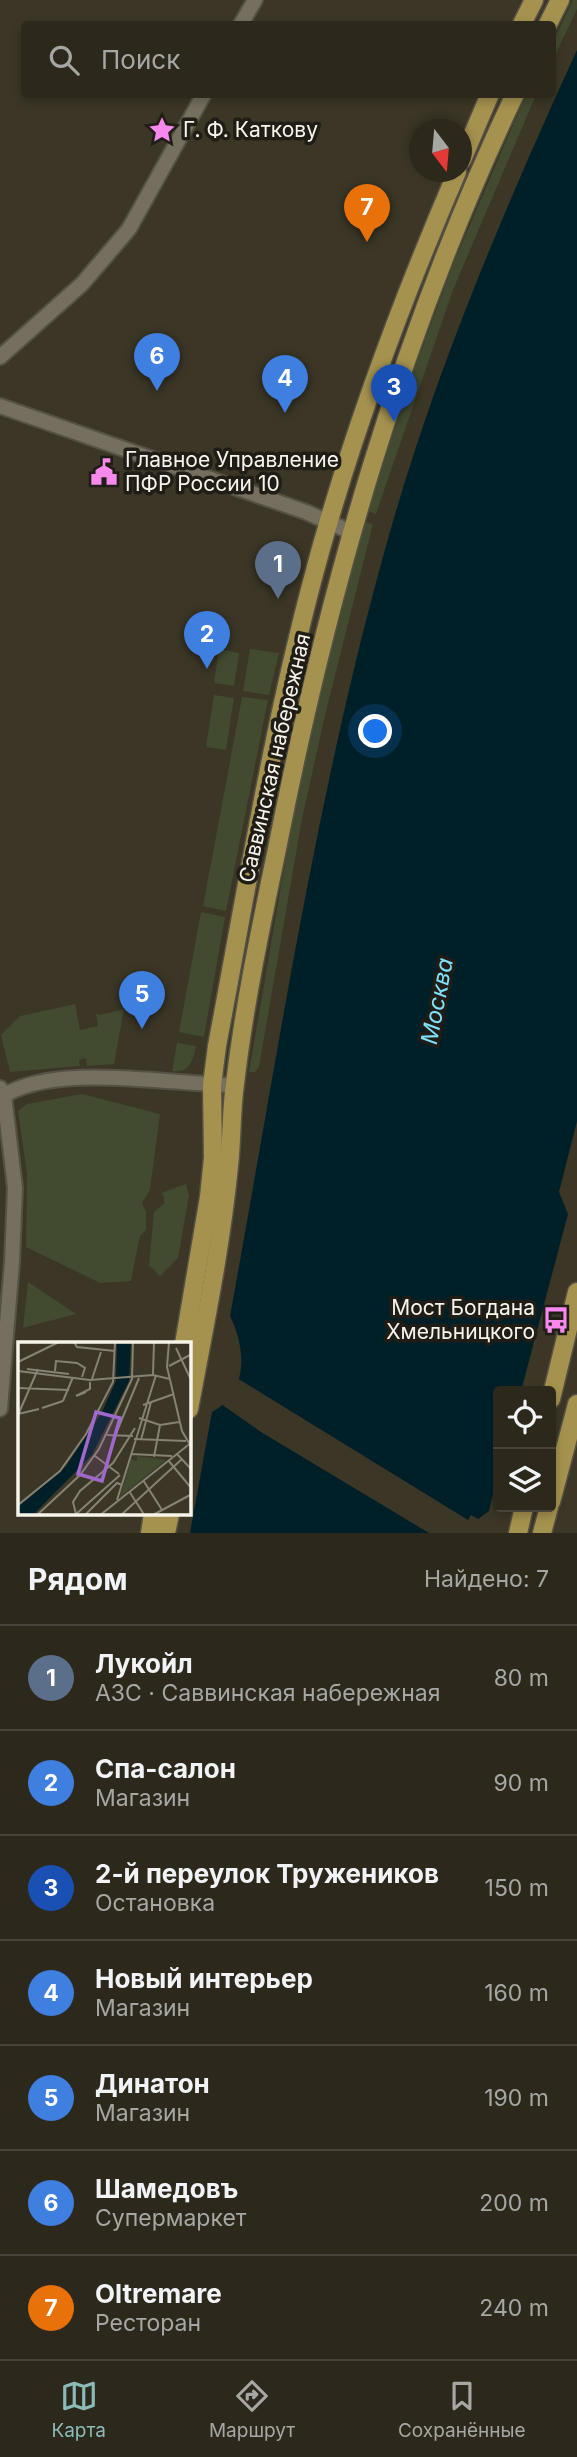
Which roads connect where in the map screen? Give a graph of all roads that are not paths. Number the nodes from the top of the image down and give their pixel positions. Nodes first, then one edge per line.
1 (254, 0) edge
2 (534, 0) edge
3 (560, 0) edge
4 (243, 21) edge
5 (524, 21) edge
6 (550, 21) edge
7 (202, 98) edge
8 (488, 98) edge
9 (513, 98) edge
10 (472, 135) edge
11 (453, 182) edge
12 (0, 357) edge
13 (0, 406) edge
14 (329, 522) junction
15 (351, 532) junction
16 (212, 1085) junction
17 (234, 1085) junction
18 (1, 1094) edge
19 (577, 1292) edge
20 (3, 1339) edge
21 (184, 1342) edge
22 (554, 1386) edge
23 (191, 1397) edge
24 (577, 1404) edge
25 (0, 1409) edge
26 (556, 1482) edge
27 (523, 1512) edge
28 (548, 1512) edge
29 (518, 1532) edge
30 (542, 1533) edge

1 - 4 street
2 - 5 main road
3 - 6 main road
7 - 12 street
8 - 10 main road
9 - 15 main road, Саввинская набережная
11 - 14 main road, Саввинская набережная
13 - 14 street
14 - 15 street
14 - 16 main road, Саввинская набережная
15 - 17 main road, Саввинская набережная
16 - 17 street
16 - 18 street
16 - 21 main road, Саввинская набережная
17 - 23 main road, Саввинская набережная
18 - 20 street
19 - 22 main road
20 - 25 street
24 - 26 main road
27 - 29 main road
28 - 30 main road

